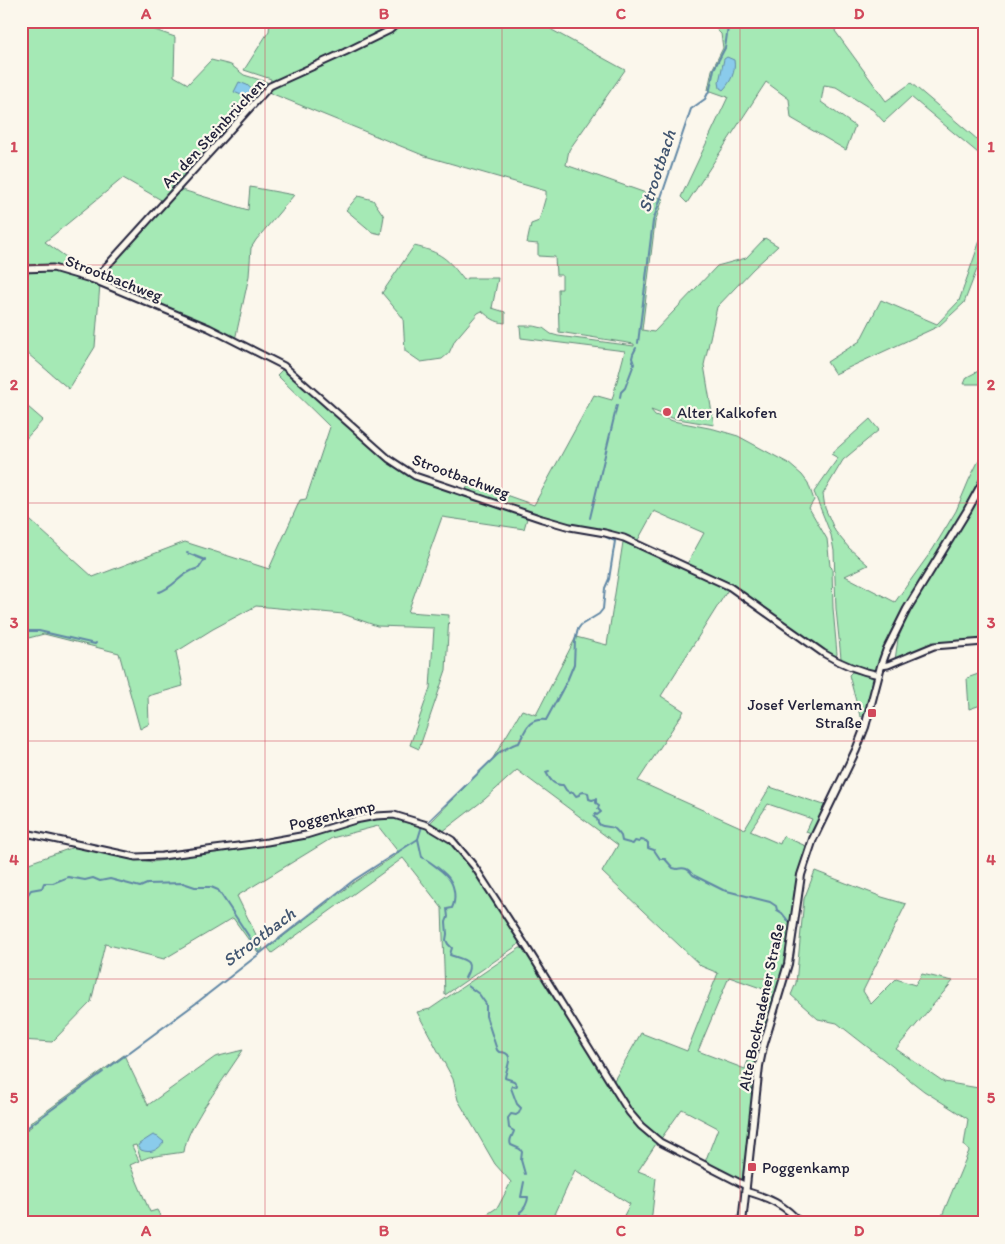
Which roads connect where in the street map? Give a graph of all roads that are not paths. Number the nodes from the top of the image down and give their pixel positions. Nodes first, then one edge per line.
1 (400, 21) edge
2 (21, 269) edge
3 (94, 280) junction
4 (984, 480) edge
5 (984, 642) edge
6 (881, 666) junction
7 (879, 675) junction
8 (21, 832) edge
9 (746, 1188) junction
10 (742, 1223) edge
11 (800, 1223) edge

1 - 3 street, An den Steinbrüchen
2 - 3 street, Strootbachweg
3 - 7 street, Strootbachweg
4 - 6 street, Alte Bockradener Straße
5 - 6 street
6 - 7 street, Alte Bockradener Straße
7 - 9 street, Alte Bockradener Straße
8 - 9 street, Poggenkamp
9 - 10 street, Alte Bockradener Straße
9 - 11 street, Poggenkamp

